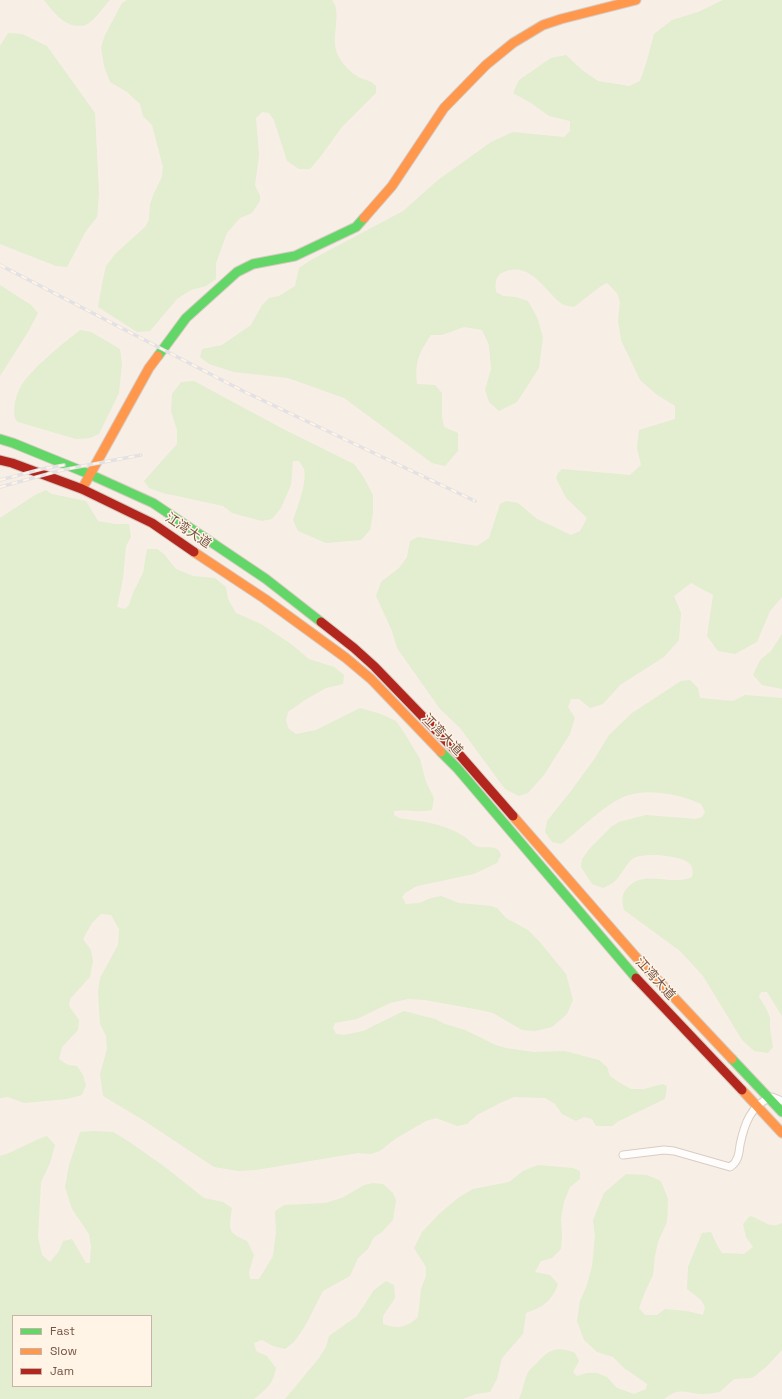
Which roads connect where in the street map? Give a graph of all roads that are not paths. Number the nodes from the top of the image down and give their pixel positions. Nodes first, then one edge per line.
1 (636, 0) edge
2 (4, 440) edge
3 (0, 449) edge
4 (0, 460) edge
5 (90, 474) junction
6 (82, 489) junction
7 (769, 1098) junction
8 (782, 1101) edge
9 (756, 1106) junction
10 (782, 1112) edge
11 (782, 1134) edge
12 (623, 1155) dead end

1 - 5 main road
2 - 3 street
2 - 5 main road, 江湾大道
4 - 6 main road, 江湾大道
5 - 6 main road
5 - 7 main road, 江湾大道
6 - 9 main road, 江湾大道
7 - 8 street
7 - 9 street
7 - 10 main road, 江湾大道
9 - 11 main road, 江湾大道
9 - 12 street

